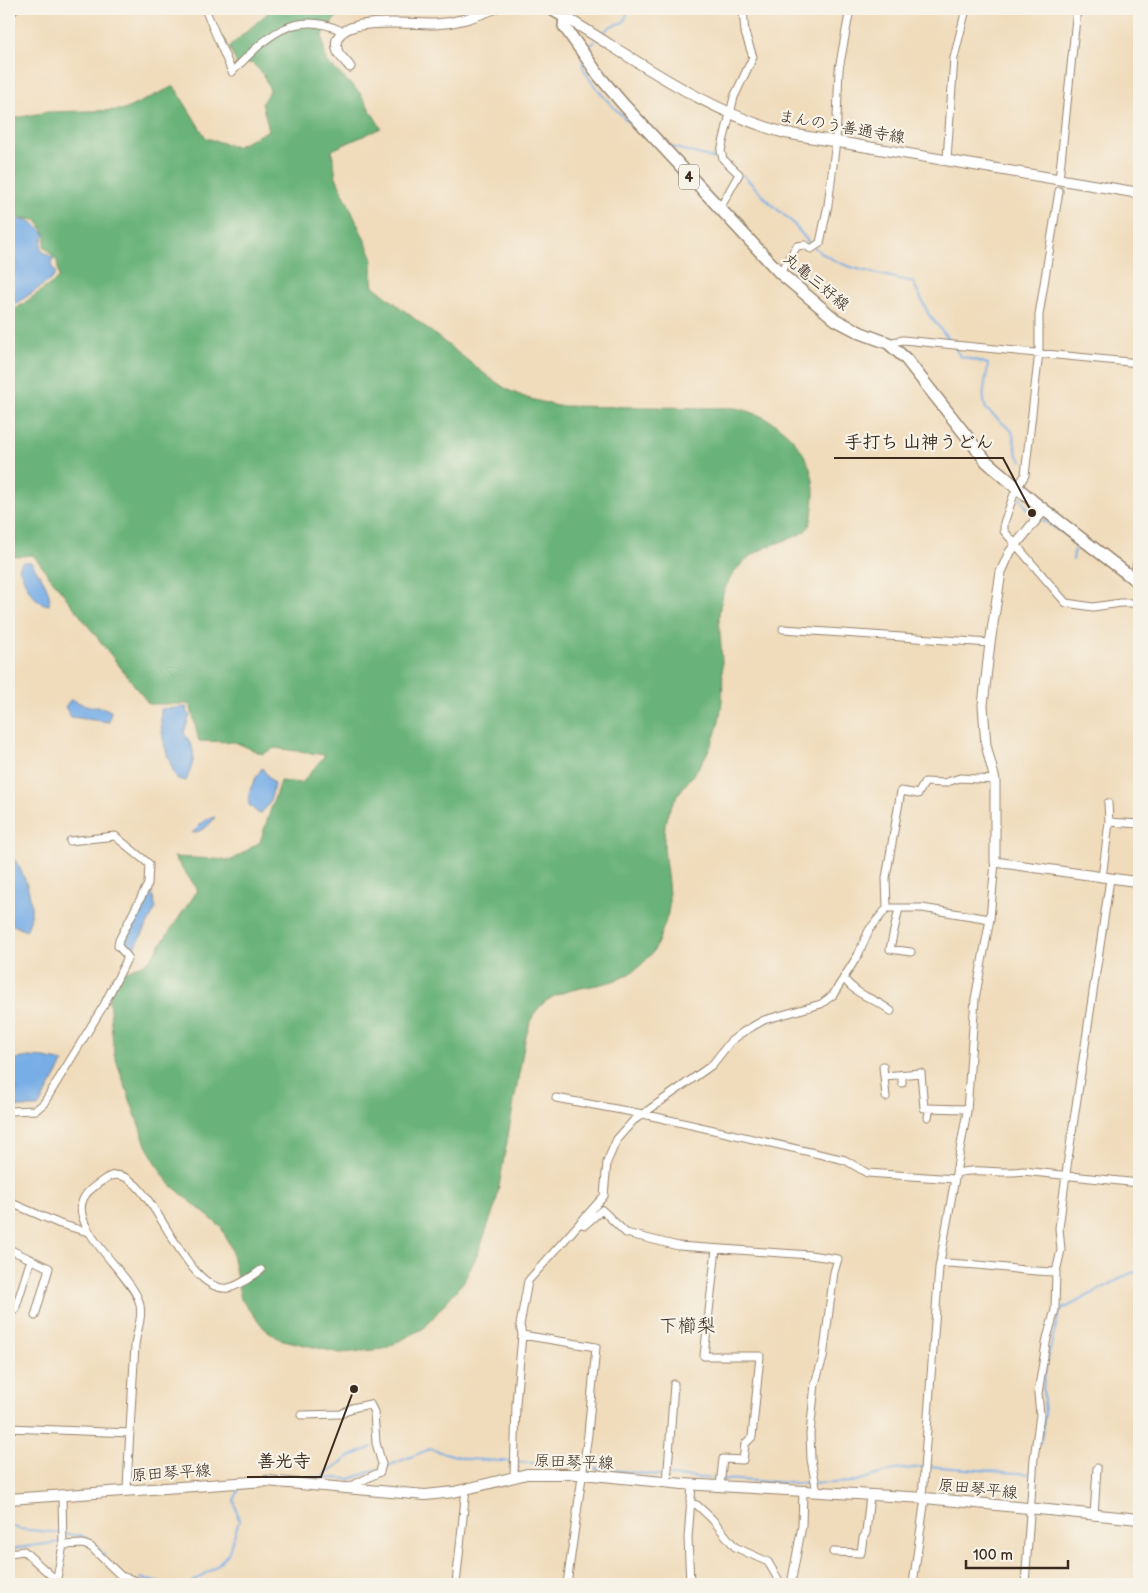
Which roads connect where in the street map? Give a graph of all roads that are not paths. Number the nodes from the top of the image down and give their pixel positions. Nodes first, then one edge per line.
1 (15, 9) edge
2 (205, 9) edge
3 (494, 9) edge
4 (551, 9) edge
5 (743, 9) edge
6 (850, 9) edge
7 (966, 9) edge
8 (1077, 9) edge
9 (9, 16) edge
10 (565, 17) junction
11 (342, 31) junction
12 (350, 66) dead end
13 (731, 114) junction
14 (836, 141) junction
15 (947, 159) junction
16 (1059, 185) junction
17 (1139, 193) edge
18 (719, 210) junction
19 (780, 273) junction
20 (888, 343) junction
21 (1039, 352) junction
22 (1139, 363) edge
23 (1017, 488) junction
24 (1040, 514) junction
25 (1016, 543) junction
26 (1139, 554) edge
27 (1136, 581) edge
28 (1139, 603) edge
29 (783, 629) dead end
30 (990, 643) junction
31 (995, 780) junction
32 (1108, 803) dead end
33 (1109, 822) junction
34 (1139, 824) edge
35 (70, 841) dead end
36 (995, 862) junction
37 (1106, 878) junction
38 (1139, 882) edge
39 (887, 908) junction
40 (899, 908) junction
41 (990, 919) junction
42 (911, 952) dead end
43 (844, 979) junction
44 (891, 1011) dead end
45 (883, 1066) dead end
46 (884, 1076) junction
47 (886, 1097) dead end
48 (556, 1098) dead end
49 (930, 1108) junction
50 (967, 1109) junction
51 (9, 1111) edge
52 (643, 1114) junction
53 (928, 1117) dead end
54 (1066, 1175) junction
55 (956, 1176) junction
56 (1139, 1183) edge
57 (9, 1202) edge
58 (580, 1223) junction
59 (88, 1232) junction
60 (9, 1249) edge
61 (716, 1249) junction
62 (31, 1259) junction
63 (940, 1263) junction
64 (262, 1270) dead end
65 (1056, 1272) junction
66 (15, 1310) dead end
67 (35, 1316) dead end
68 (522, 1335) junction
69 (674, 1384) dead end
70 (301, 1414) dead end
71 (9, 1428) edge
72 (130, 1433) junction
73 (1097, 1468) dead end
74 (583, 1469) junction
75 (514, 1476) junction
76 (667, 1478) junction
77 (720, 1482) junction
78 (692, 1485) junction
79 (349, 1487) junction
80 (816, 1487) junction
81 (466, 1488) junction
82 (127, 1490) junction
83 (803, 1491) junction
84 (62, 1495) junction
85 (870, 1495) junction
86 (923, 1498) junction
87 (9, 1500) edge
88 (690, 1502) junction
89 (1032, 1509) junction
90 (1094, 1516) junction
91 (1139, 1519) edge
92 (63, 1539) junction
93 (833, 1552) dead end
94 (9, 1553) edge
95 (56, 1582) edge
96 (569, 1583) edge
97 (146, 1584) edge
98 (456, 1584) edge
99 (690, 1584) edge
100 (781, 1584) edge
101 (791, 1584) edge
102 (913, 1584) edge
103 (1025, 1584) edge

1 - 9 street
2 - 11 street
3 - 11 street
4 - 10 main road
5 - 13 street
6 - 14 street
7 - 15 street
8 - 16 street
10 - 13 main road, まんのう善通寺線
10 - 18 main road, 丸亀三好線 / 4
11 - 12 street
13 - 14 main road, まんのう善通寺線
13 - 18 street
14 - 15 main road, まんのう善通寺線
14 - 19 street
15 - 16 main road, まんのう善通寺線
16 - 17 main road, まんのう善通寺線
16 - 21 street
18 - 19 main road, 丸亀三好線 / 4
19 - 20 main road, 丸亀三好線 / 4
20 - 21 street
20 - 23 main road, 丸亀三好線 / 4
21 - 22 street
21 - 23 street
23 - 24 main road, 丸亀三好線 / 4
23 - 25 street
24 - 25 street
24 - 27 main road, 丸亀三好線 / 4
25 - 28 street
25 - 30 street
26 - 27 street
29 - 30 street
30 - 31 street
31 - 36 street
31 - 39 street
32 - 33 street
33 - 34 street
33 - 37 street
35 - 51 street
36 - 37 street
36 - 41 street
37 - 38 street
37 - 54 street
39 - 40 street
39 - 43 street
40 - 41 street
40 - 42 street
41 - 50 street
43 - 44 street
43 - 52 street
45 - 46 street
46 - 47 street
46 - 49 street
48 - 52 street
49 - 50 street
49 - 53 street
50 - 55 street
52 - 55 street
52 - 58 street
54 - 55 street
54 - 56 street
54 - 65 street
55 - 63 street
57 - 59 street
58 - 61 street
58 - 68 street
59 - 64 street
59 - 72 street
60 - 62 street
61 - 77 street
61 - 80 street
62 - 66 street
62 - 67 street
63 - 65 street
63 - 86 street
65 - 89 street
68 - 74 street
68 - 75 street
69 - 76 street
70 - 79 street
71 - 72 street
72 - 82 street
73 - 90 street
74 - 75 main road, 原田琴平線
74 - 76 main road, 原田琴平線
74 - 96 street
75 - 81 main road, 原田琴平線
76 - 78 main road, 原田琴平線
77 - 78 main road, 原田琴平線
77 - 83 main road, 原田琴平線
78 - 88 street
79 - 81 main road, 原田琴平線
79 - 82 main road, 原田琴平線
80 - 83 main road, 原田琴平線
80 - 85 main road, 原田琴平線
81 - 98 street
82 - 84 main road, 原田琴平線
83 - 101 street
84 - 87 main road, 原田琴平線
84 - 92 street
85 - 86 main road, 原田琴平線
85 - 93 street
86 - 89 main road, 原田琴平線
86 - 102 street
88 - 99 street
88 - 100 street
89 - 90 main road, 原田琴平線
89 - 103 street
90 - 91 main road, 原田琴平線
92 - 95 street
92 - 97 street
94 - 95 street

